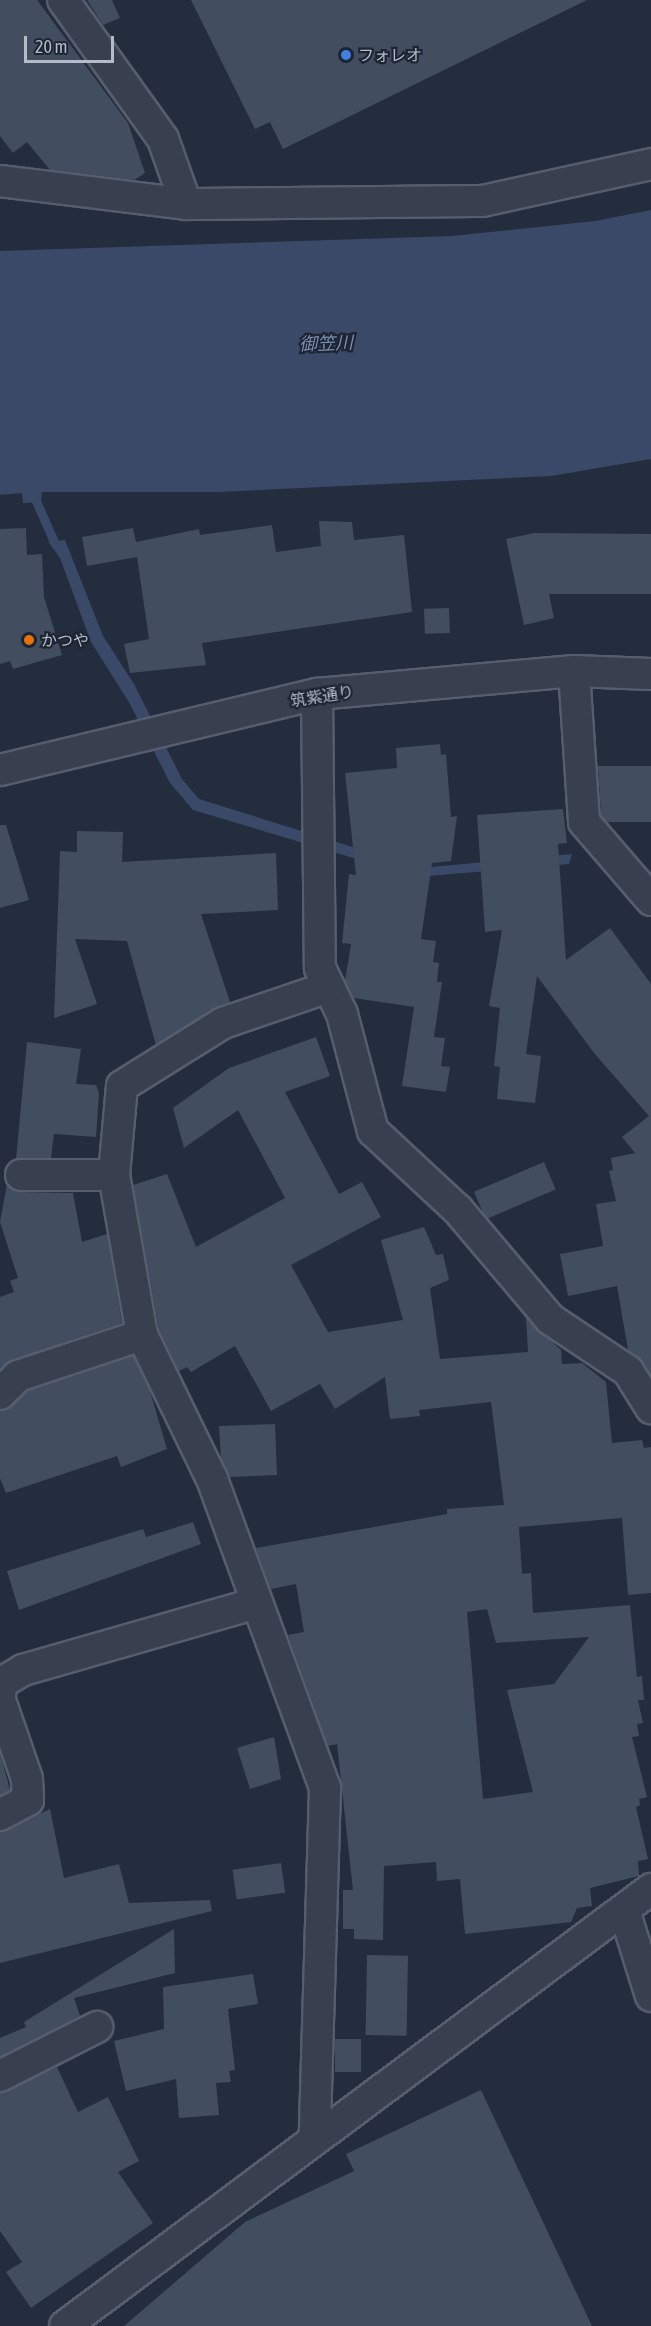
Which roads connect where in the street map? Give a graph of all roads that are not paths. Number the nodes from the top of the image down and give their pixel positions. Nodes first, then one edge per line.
1 (63, 0) edge
2 (651, 164) edge
3 (0, 181) edge
4 (186, 204) junction
5 (574, 671) junction
6 (651, 674) edge
7 (317, 694) junction
8 (0, 770) edge
9 (651, 900) edge
10 (329, 987) junction
11 (21, 1175) dead end
12 (114, 1175) junction
13 (142, 1335) junction
14 (0, 1394) edge
15 (651, 1408) edge
16 (256, 1603) junction
17 (0, 1693) edge
18 (0, 1700) edge
19 (0, 1815) edge
20 (651, 1889) edge
21 (624, 1910) junction
22 (651, 1996) edge
23 (98, 2027) dead end
24 (0, 2076) edge
25 (315, 2135) junction
26 (65, 2326) edge

1 - 4 street
2 - 4 street
3 - 4 street
5 - 6 street, 筑紫通り
5 - 7 street, 筑紫通り
5 - 9 street
7 - 8 street, 筑紫通り
7 - 10 street
10 - 12 street
10 - 15 street
11 - 12 street
12 - 13 street
13 - 14 street
13 - 16 street
16 - 17 street
16 - 25 street
18 - 19 street
20 - 21 street
21 - 22 street
21 - 25 street
23 - 24 street
25 - 26 street

